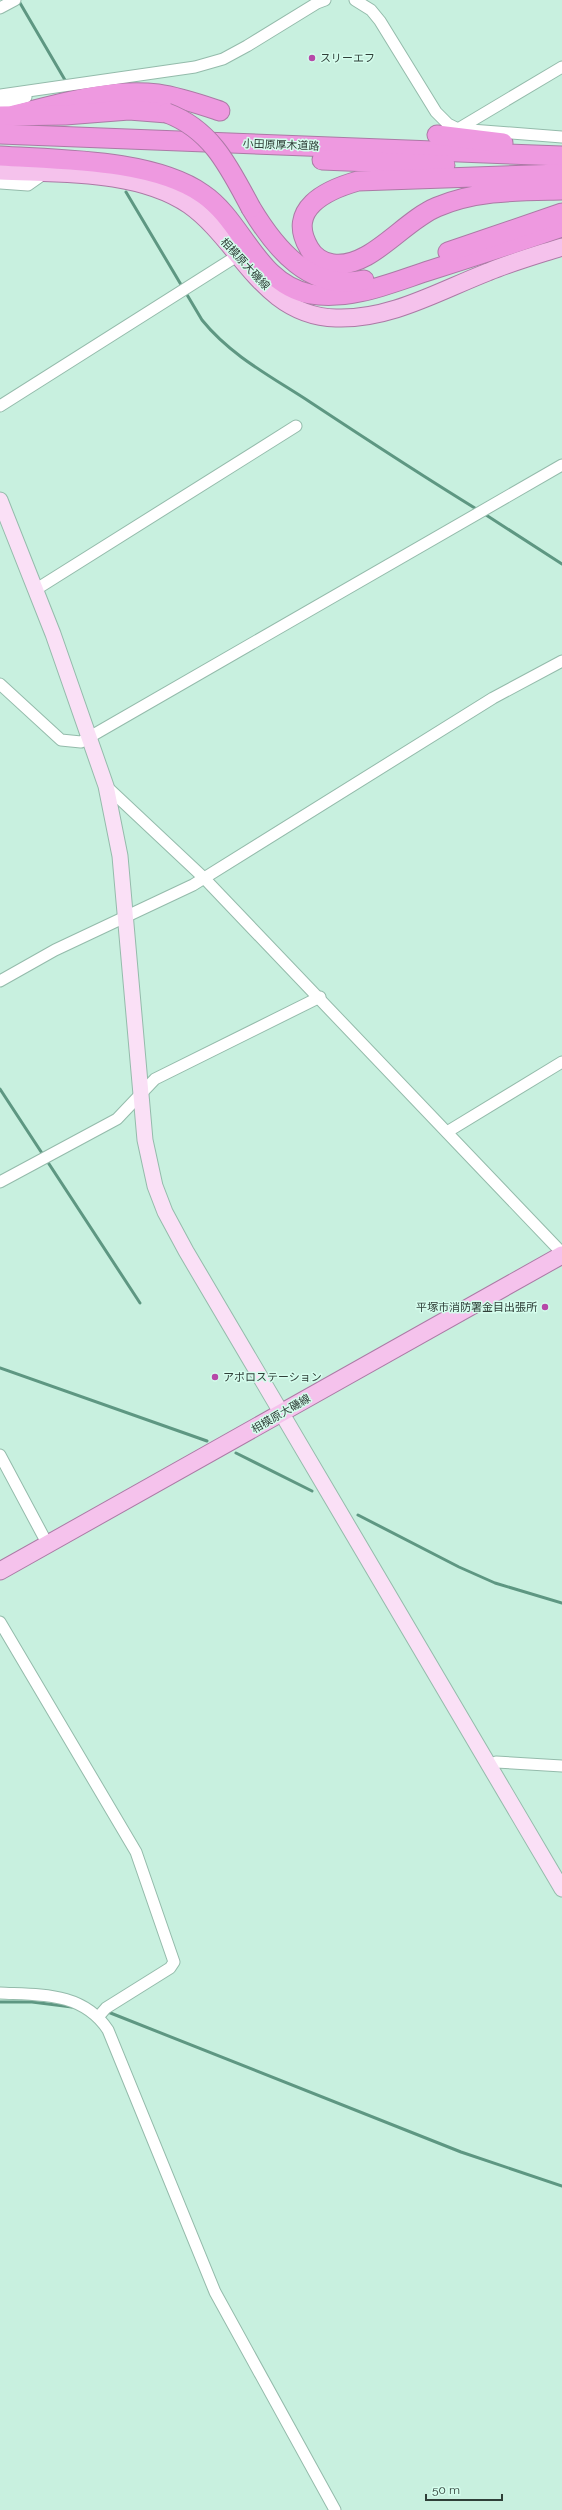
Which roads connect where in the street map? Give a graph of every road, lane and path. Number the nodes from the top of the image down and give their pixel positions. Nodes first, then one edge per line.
1 (15, 0) edge
2 (325, 0) edge
3 (355, 0) edge
4 (0, 8) edge
5 (562, 67) edge
6 (61, 86) junction
7 (0, 95) edge
8 (220, 110) dead end
9 (5, 112) edge
10 (458, 129) junction
11 (0, 134) edge
12 (437, 135) dead end
13 (562, 137) edge
14 (0, 148) edge
15 (562, 150) edge
16 (0, 156) edge
17 (562, 156) edge
18 (562, 169) edge
19 (0, 171) edge
20 (44, 173) junction
21 (562, 174) edge
22 (0, 183) edge
23 (562, 190) edge
24 (562, 213) edge
25 (562, 227) edge
26 (562, 247) edge
27 (237, 256) junction
28 (0, 406) edge
29 (296, 426) dead end
30 (562, 465) edge
31 (0, 500) edge
32 (36, 590) junction
33 (562, 661) edge
34 (0, 684) edge
35 (91, 738) junction
36 (106, 786) junction
37 (204, 878) junction
38 (125, 917) junction
39 (0, 982) edge
40 (320, 997) junction
41 (562, 1062) edge
42 (140, 1096) junction
43 (447, 1132) junction
44 (0, 1182) edge
45 (562, 1254) edge
46 (283, 1413) junction
47 (0, 1455) edge
48 (48, 1545) junction
49 (0, 1571) edge
50 (0, 1622) edge
51 (489, 1766) junction
52 (562, 1766) edge
53 (562, 1889) edge
54 (0, 1993) edge
55 (99, 2016) junction
56 (335, 2510) edge

1 - 4 street
2 - 6 street
3 - 10 street
5 - 10 street
6 - 7 street
6 - 9 street
8 - 9 highway
9 - 24 highway, bridge
10 - 13 street
11 - 17 highway, 小田原厚木道路
12 - 15 highway
14 - 18 highway, 小田原厚木道路
16 - 25 highway
19 - 20 main road, 相模原大磯線
20 - 22 street
20 - 27 main road, 相模原大磯線
21 - 23 highway
26 - 27 main road, 相模原大磯線
27 - 28 street
29 - 32 street
30 - 35 street
31 - 32 street
32 - 35 street
33 - 37 street
34 - 35 street
35 - 36 street
36 - 37 street
36 - 38 street
37 - 38 street
37 - 40 street
38 - 39 street
38 - 42 street
40 - 42 street
40 - 43 street
41 - 43 street
42 - 44 street
42 - 46 street
43 - 45 street
45 - 46 main road, 相模原大磯線
46 - 48 main road, 相模原大磯線
46 - 51 street
47 - 48 street
48 - 49 main road, 相模原大磯線
50 - 55 street
51 - 52 street
51 - 53 street
54 - 55 street
55 - 56 street

